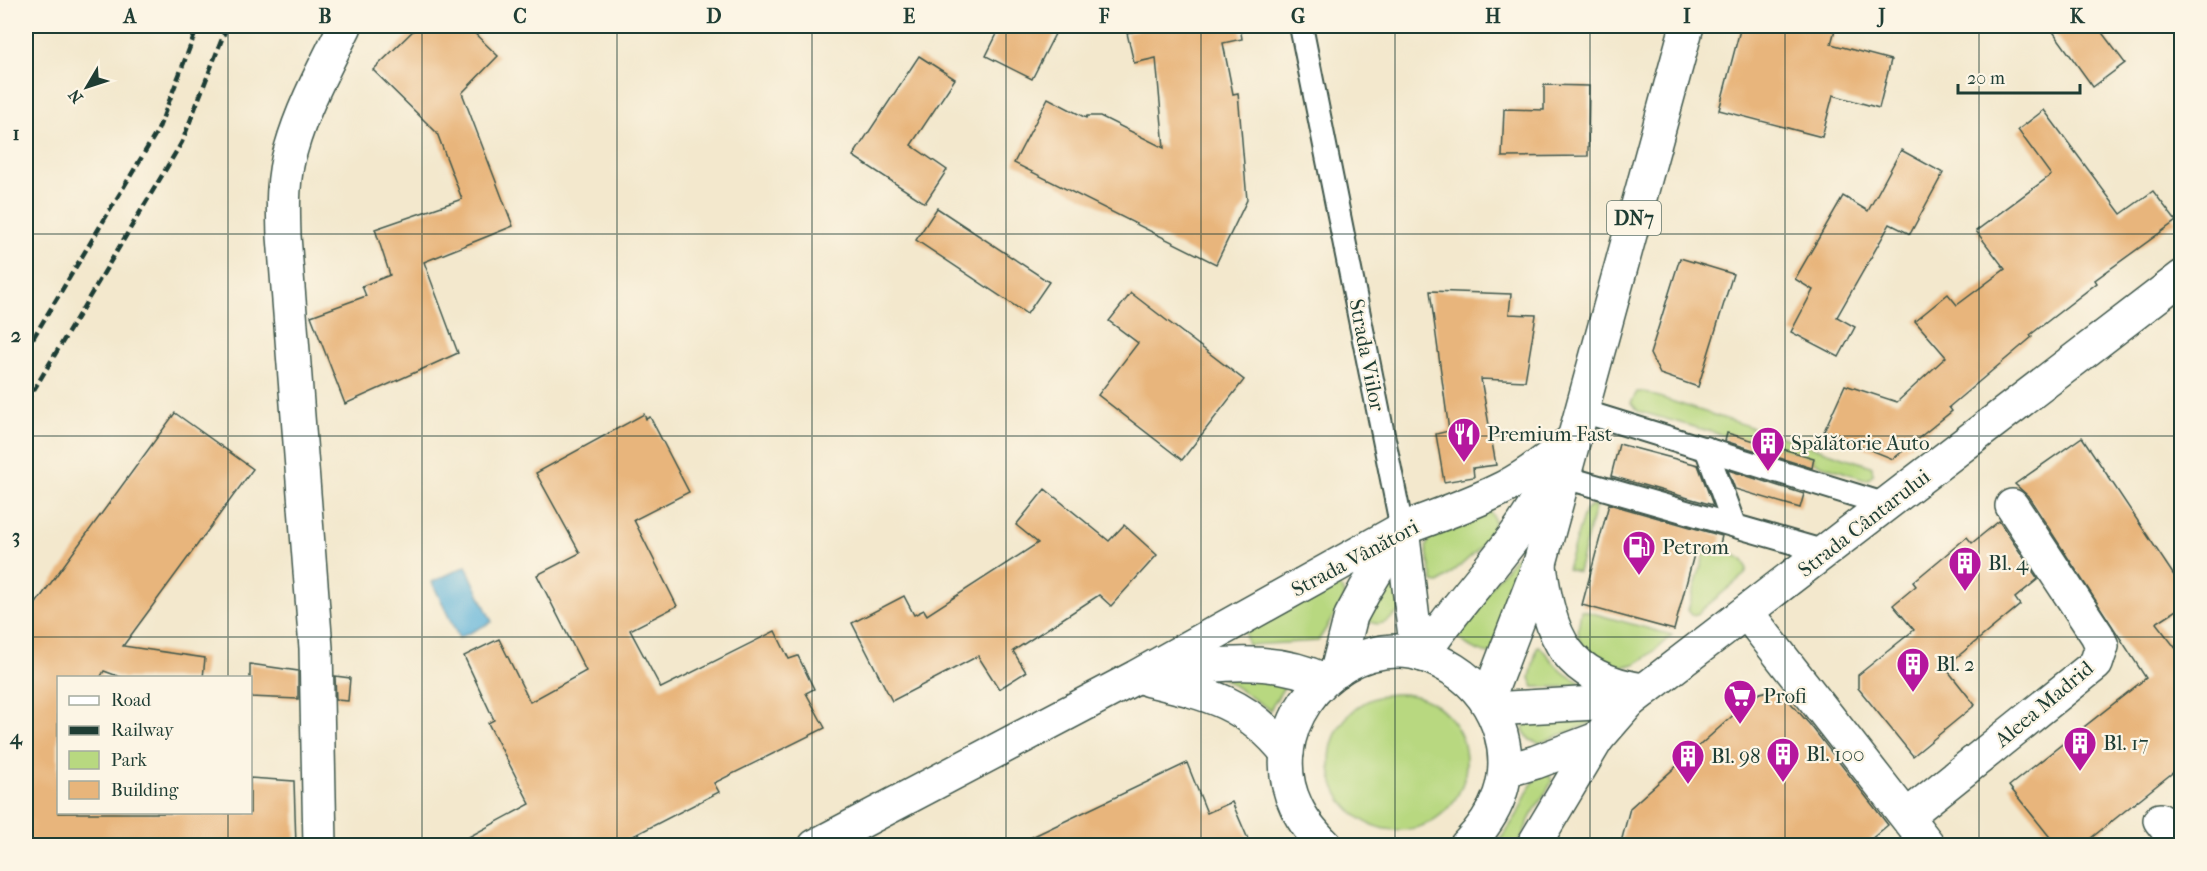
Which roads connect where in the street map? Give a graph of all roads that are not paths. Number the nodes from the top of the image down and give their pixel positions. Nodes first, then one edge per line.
1 (345, 26) edge
2 (1301, 26) edge
3 (1687, 26) edge
4 (2181, 276) edge
5 (1578, 425) junction
6 (1706, 448) junction
7 (1564, 477) junction
8 (1887, 504) junction
9 (2012, 506) dead end
10 (1734, 525) junction
11 (1402, 529) junction
12 (1826, 552) junction
13 (1540, 563) junction
14 (1747, 613) junction
15 (1420, 654) junction
16 (1331, 676) junction
17 (1136, 677) junction
18 (1637, 696) junction
19 (1489, 705) junction
20 (1597, 739) junction
21 (1287, 753) junction
22 (1505, 771) junction
23 (2160, 820) dead end
24 (1917, 836) edge
25 (1318, 840) edge
26 (320, 846) edge
27 (815, 846) edge
28 (1466, 846) edge
29 (1533, 846) edge
30 (2180, 846) edge

1 - 26 street
2 - 11 lane, Strada Viilor
3 - 5 street, DN7
4 - 8 street, Strada Cântarului
5 - 6 lane
5 - 7 street, DN7
5 - 11 street, Strada Vânători
5 - 15 street
6 - 8 lane
6 - 10 lane
7 - 10 lane
7 - 13 street, DN7
8 - 12 street, Strada Cântarului
9 - 24 street, Aleea Madrid
10 - 12 lane
11 - 15 street
11 - 16 street
11 - 17 street, Strada Vânători
12 - 14 street, Strada Cântarului
13 - 18 street
13 - 19 street, DN7
14 - 18 street, Strada Cântarului
14 - 24 street
15 - 16 street
15 - 19 street
16 - 17 street, Strada Vânători
16 - 21 street
17 - 21 street
17 - 27 street, Strada Vânători
18 - 19 street
18 - 20 street, Strada Cântarului
19 - 22 street
20 - 22 street, Strada Cântarului
20 - 29 street
21 - 25 street
22 - 28 street
23 - 30 street

